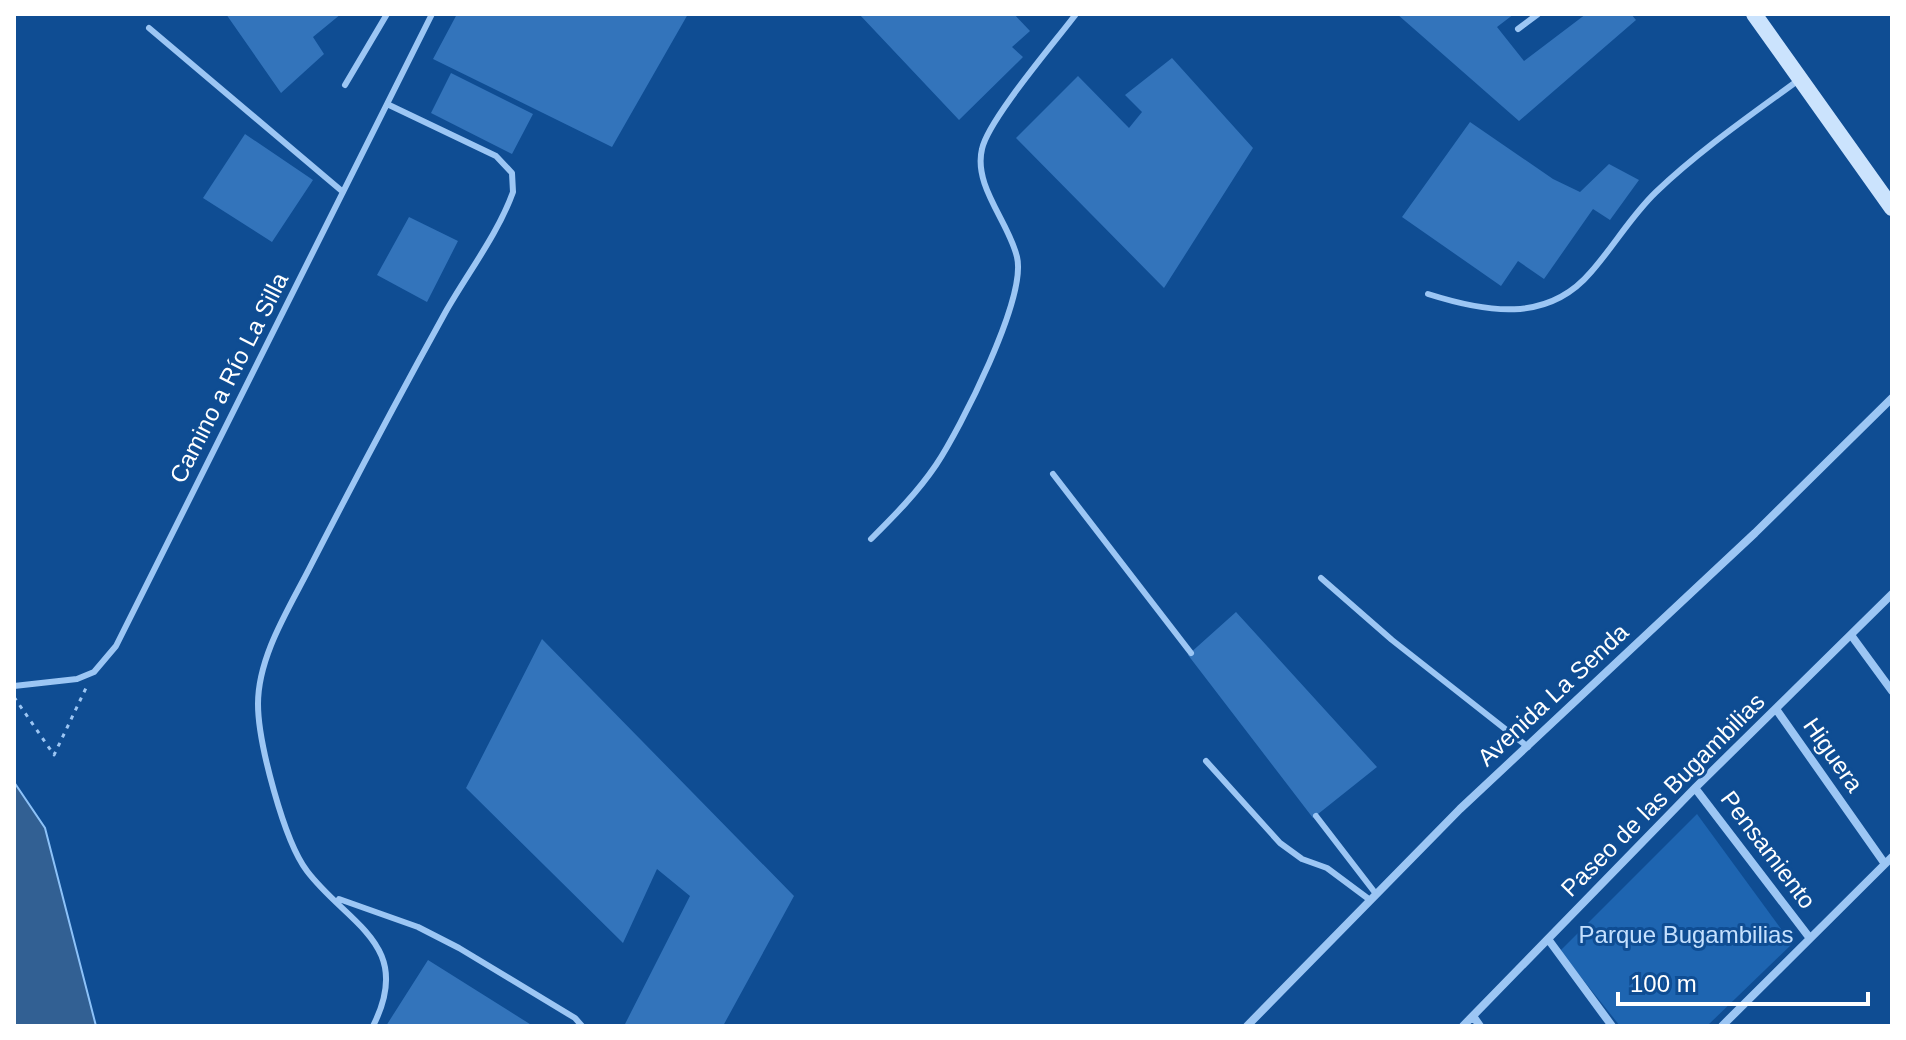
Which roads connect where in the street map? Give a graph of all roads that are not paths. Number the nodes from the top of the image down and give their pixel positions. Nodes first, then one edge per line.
1 (387, 14) edge
2 (432, 14) edge
3 (1076, 14) edge
4 (1538, 14) edge
5 (1754, 14) edge
6 (149, 28) dead end
7 (1518, 29) dead end
8 (1800, 79) junction
9 (345, 85) dead end
10 (387, 104) junction
11 (343, 192) junction
12 (1892, 208) edge
13 (1428, 294) dead end
14 (1892, 398) edge
15 (1053, 474) dead end
16 (871, 539) dead end
17 (1321, 578) dead end
18 (1892, 594) edge
19 (1851, 635) junction
20 (1191, 653) dead end
21 (14, 686) edge
22 (1892, 691) edge
23 (1776, 709) junction
24 (1528, 747) junction
25 (1206, 761) dead end
26 (1695, 788) junction
27 (1316, 816) dead end
28 (1888, 860) edge
29 (1373, 897) junction
30 (335, 898) junction
31 (1809, 937) junction
32 (1548, 939) junction
33 (1473, 1016) junction
34 (373, 1026) edge
35 (582, 1026) edge
36 (1247, 1026) edge
37 (1463, 1026) edge
38 (1480, 1026) edge
39 (1612, 1026) edge
40 (1722, 1026) edge

1 - 9 lane
2 - 10 lane, Camino a Río La Silla
3 - 16 lane
4 - 7 lane
5 - 8 main road
6 - 11 lane
8 - 12 main road
8 - 13 lane
10 - 11 lane, Camino a Río La Silla
10 - 30 lane
11 - 21 lane, Camino a Río La Silla
14 - 24 street, Avenida La Senda
15 - 20 lane
17 - 24 lane
18 - 19 street, Paseo de las Bugambilias
19 - 22 street
19 - 23 street, Paseo de las Bugambilias
23 - 26 street, Paseo de las Bugambilias
23 - 28 street, Higuera
24 - 29 street, Avenida La Senda
25 - 29 lane
26 - 31 street, Pensamiento
26 - 32 street, Paseo de las Bugambilias
27 - 29 lane
28 - 31 street
29 - 36 street, Avenida La Senda
30 - 34 lane
30 - 35 lane
31 - 40 street
32 - 33 street, Paseo de las Bugambilias
32 - 39 street
33 - 37 street, Paseo de las Bugambilias
33 - 38 street

